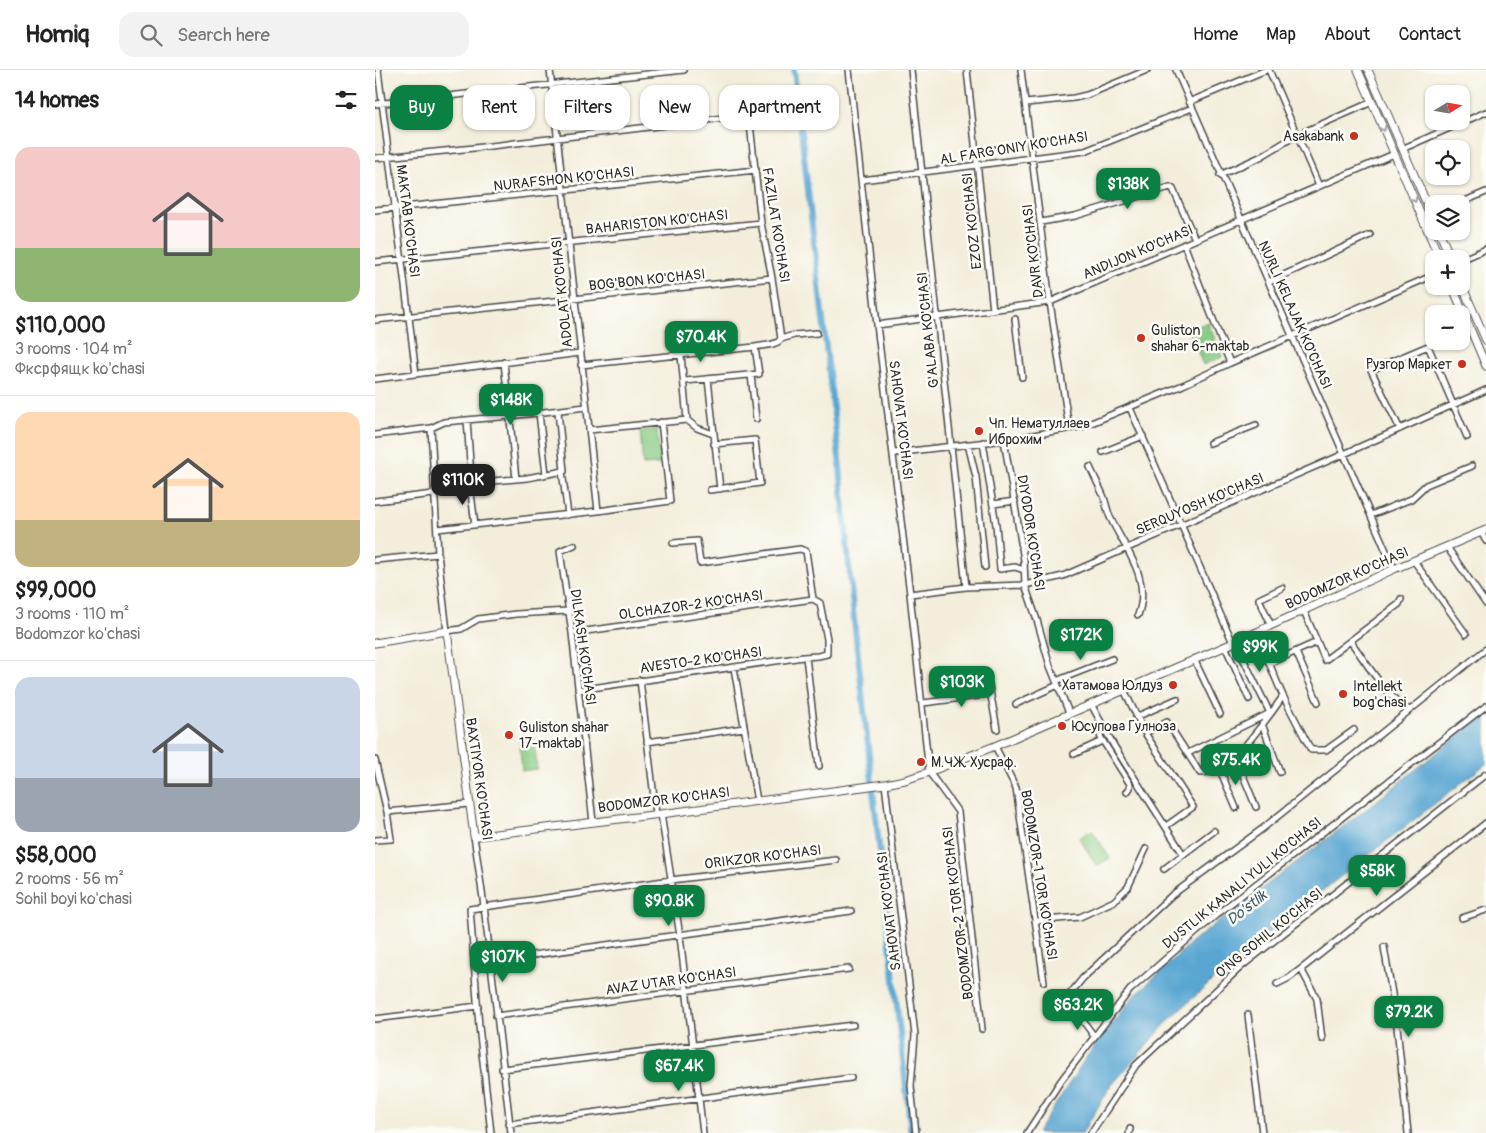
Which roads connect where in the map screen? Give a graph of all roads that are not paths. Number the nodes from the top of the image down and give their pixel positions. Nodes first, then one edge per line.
1 (378, 70) edge
2 (550, 70) edge
3 (684, 70) edge
4 (849, 70) edge
5 (911, 70) edge
6 (967, 70) edge
7 (1021, 70) edge
8 (1147, 70) edge
9 (1175, 70) edge
10 (1267, 70) edge
11 (1358, 70) edge
12 (1369, 70) edge
13 (551, 84) junction
14 (1189, 102) junction
15 (1372, 102) junction
16 (382, 103) junction
17 (1026, 103) junction
18 (375, 104) edge
19 (1192, 108) junction
20 (1486, 112) edge
21 (1297, 135) junction
22 (557, 137) junction
23 (1402, 149) junction
24 (1394, 154) junction
25 (389, 156) junction
26 (375, 158) edge
27 (1033, 159) junction
28 (977, 166) junction
29 (755, 170) junction
30 (923, 173) junction
31 (1220, 175) junction
32 (862, 180) junction
33 (1319, 186) junction
34 (563, 190) junction
35 (1486, 192) edge
36 (1470, 199) edge
37 (1425, 200) edge
38 (395, 208) junction
39 (375, 210) edge
40 (1241, 221) junction
41 (1041, 222) junction
42 (761, 223) junction
43 (1371, 235) dead end
44 (1195, 239) junction
45 (569, 242) junction
46 (1184, 244) junction
47 (1486, 249) edge
48 (1435, 250) edge
49 (1470, 256) edge
50 (402, 259) junction
51 (375, 262) edge
52 (772, 278) junction
53 (1425, 279) edge
54 (1269, 282) junction
55 (1455, 295) edge
56 (1466, 295) edge
57 (574, 299) junction
58 (1050, 302) junction
59 (993, 310) junction
60 (409, 317) junction
61 (938, 317) junction
62 (1015, 319) dead end
63 (375, 320) edge
64 (877, 325) junction
65 (817, 333) dead end
66 (1292, 336) junction
67 (781, 338) junction
68 (1486, 340) edge
69 (755, 347) junction
70 (580, 353) junction
71 (681, 355) junction
72 (504, 362) junction
73 (1230, 363) junction
74 (581, 365) junction
75 (1486, 366) edge
76 (416, 374) junction
77 (751, 375) junction
78 (1022, 377) dead end
79 (375, 379) edge
80 (708, 379) junction
81 (685, 381) junction
82 (1486, 390) edge
83 (1453, 405) junction
84 (586, 407) junction
85 (1130, 408) junction
86 (558, 411) junction
87 (539, 413) junction
88 (510, 416) junction
89 (756, 419) dead end
90 (467, 420) junction
91 (687, 420) junction
92 (661, 422) junction
93 (1256, 425) dead end
94 (431, 428) junction
95 (1069, 428) junction
96 (1400, 429) junction
97 (589, 430) junction
98 (713, 434) junction
99 (375, 435) edge
100 (1143, 436) junction
101 (1467, 437) dead end
102 (1004, 440) junction
103 (983, 442) junction
104 (1210, 443) dead end
105 (715, 444) junction
106 (968, 444) junction
107 (951, 446) junction
108 (1103, 452) dead end
109 (893, 453) junction
110 (1344, 454) junction
111 (1472, 466) dead end
112 (1090, 467) dead end
113 (563, 471) junction
114 (546, 474) junction
115 (471, 476) dead end
116 (516, 479) junction
117 (492, 481) dead end
118 (470, 485) dead end
119 (720, 488) junction
120 (710, 490) dead end
121 (434, 494) junction
122 (375, 501) edge
123 (1015, 501) junction
124 (993, 504) junction
125 (597, 511) junction
126 (568, 515) junction
127 (1371, 515) junction
128 (475, 525) junction
129 (1182, 525) junction
130 (437, 529) junction
131 (1483, 531) edge
132 (1486, 541) edge
133 (673, 543) dead end
134 (575, 545) dead end
135 (1447, 547) junction
136 (1127, 548) junction
137 (439, 554) junction
138 (375, 560) edge
139 (1414, 561) junction
140 (985, 567) dead end
141 (1394, 569) junction
142 (1025, 570) junction
143 (1025, 585) junction
144 (966, 587) junction
145 (1282, 588) dead end
146 (911, 594) junction
147 (813, 599) junction
148 (1401, 599) dead end
149 (1486, 604) edge
150 (568, 610) junction
151 (1304, 611) junction
152 (1138, 615) dead end
153 (1271, 625) junction
154 (447, 631) junction
155 (1256, 632) junction
156 (572, 633) junction
157 (1466, 634) dead end
158 (1234, 642) junction
159 (1317, 642) junction
160 (1351, 642) junction
161 (375, 643) edge
162 (1225, 646) junction
163 (1486, 649) edge
164 (1296, 652) junction
165 (806, 657) junction
166 (1112, 659) dead end
167 (1194, 659) junction
168 (1270, 663) junction
169 (734, 668) junction
170 (641, 680) junction
171 (1057, 683) junction
172 (578, 690) junction
173 (1124, 690) junction
174 (1283, 696) junction
175 (1177, 699) dead end
176 (1249, 699) dead end
177 (1318, 702) dead end
178 (923, 704) junction
179 (1016, 704) dead end
180 (1091, 704) junction
181 (1486, 706) edge
182 (1409, 710) junction
183 (1271, 712) junction
184 (1069, 713) junction
185 (1220, 714) dead end
186 (1136, 717) junction
187 (1262, 724) junction
188 (1103, 725) junction
189 (744, 728) junction
190 (997, 729) dead end
191 (1354, 730) dead end
192 (1145, 733) junction
193 (1103, 741) junction
194 (647, 742) junction
195 (995, 746) junction
196 (1074, 754) dead end
197 (1188, 754) junction
198 (1235, 756) junction
199 (375, 760) edge
200 (819, 766) dead end
201 (1220, 770) junction
202 (929, 772) junction
203 (1280, 772) dead end
204 (1486, 774) edge
205 (882, 784) junction
206 (1127, 792) dead end
207 (757, 801) junction
208 (469, 804) junction
209 (1256, 807) dead end
210 (1236, 808) dead end
211 (387, 812) junction
212 (658, 814) junction
213 (593, 822) junction
214 (1486, 823) edge
215 (1166, 826) junction
216 (1214, 831) dead end
217 (474, 836) junction
218 (375, 840) edge
219 (1146, 849) dead end
220 (1183, 854) junction
221 (836, 860) dead end
222 (1164, 869) dead end
223 (671, 880) junction
224 (484, 906) junction
225 (1486, 910) edge
226 (851, 911) dead end
227 (1462, 918) dead end
228 (1035, 921) junction
229 (680, 936) junction
230 (1384, 947) dead end
231 (490, 961) junction
232 (849, 969) dead end
233 (1301, 969) junction
234 (1044, 982) dead end
235 (1277, 984) dead end
236 (687, 990) junction
237 (477, 1006) junction
238 (1248, 1015) dead end
239 (496, 1016) junction
240 (375, 1019) edge
241 (853, 1025) dead end
242 (983, 1030) dead end
243 (1093, 1036) junction
244 (1322, 1039) dead end
245 (692, 1046) junction
246 (502, 1069) junction
247 (851, 1078) dead end
248 (699, 1100) junction
249 (509, 1124) junction
250 (491, 1133) edge
251 (511, 1133) edge
252 (703, 1133) edge
253 (916, 1133) edge
254 (1027, 1133) edge
255 (1091, 1133) edge
256 (1262, 1133) edge
257 (1408, 1133) edge

1 - 16 street, MAKTAB KO'CHASI
2 - 13 street, ADOLAT KO'CHASI
3 - 13 street
4 - 32 street, SAHOVAT KO'CHASI
5 - 30 street, G'ALABA KO'CHASI
6 - 28 street, EZOZ KO'CHASI
7 - 17 street, DAVR KO'CHASI
8 - 17 street
9 - 14 street, NURLI KELAJAK KO'CHASI
10 - 14 street
10 - 21 street
11 - 15 street
12 - 23 street
13 - 16 street
13 - 22 street, ADOLAT KO'CHASI
14 - 19 street, NURLI KELAJAK KO'CHASI
15 - 21 street
15 -> 24 street
16 - 18 street
16 - 25 street, MAKTAB KO'CHASI
17 - 27 street, DAVR KO'CHASI
19 - 27 street, AL FARG'ONIY KO'CHASI
19 - 31 street, NURLI KELAJAK KO'CHASI
20 - 23 street
21 - 31 street
21 - 33 street
22 - 25 street
22 - 29 street, FAZILAT KO'CHASI
22 - 34 street, ADOLAT KO'CHASI
23 - 37 street
24 - 33 street, ANDIJON KO'CHASI
24 -> 48 street
25 - 26 street
25 - 38 street, MAKTAB KO'CHASI
27 - 28 street, AL FARG'ONIY KO'CHASI
27 - 41 street, DAVR KO'CHASI
28 - 30 street, AL FARG'ONIY KO'CHASI
28 - 59 street, EZOZ KO'CHASI
29 - 34 street, NURAFSHON KO'CHASI
29 - 42 street, FAZILAT KO'CHASI
30 - 32 street, AL FARG'ONIY KO'CHASI
30 - 61 street, G'ALABA KO'CHASI
31 - 40 street, NURLI KELAJAK KO'CHASI
32 - 64 street, SAHOVAT KO'CHASI
33 - 40 street, ANDIJON KO'CHASI
34 - 38 street, NURAFSHON KO'CHASI
34 - 45 street, ADOLAT KO'CHASI
35 - 36 street
38 - 39 street, NURAFSHON KO'CHASI
38 - 50 street, MAKTAB KO'CHASI
40 - 44 street, ANDIJON KO'CHASI
40 - 54 street, NURLI KELAJAK KO'CHASI
41 - 44 street
41 - 58 street, DAVR KO'CHASI
42 - 45 street, BAHARISTON KO'CHASI
42 - 52 street, FAZILAT KO'CHASI
43 - 54 street
44 - 46 street, ANDIJON KO'CHASI
45 - 50 street, BAHARISTON KO'CHASI
45 - 57 street, ADOLAT KO'CHASI
46 - 58 street, ANDIJON KO'CHASI
46 - 73 street
47 - 49 street
50 - 51 street, BAHARISTON KO'CHASI
50 - 60 street, MAKTAB KO'CHASI
52 - 57 street, BOG'BON KO'CHASI
52 - 67 street, FAZILAT KO'CHASI
53 - 66 street
54 - 66 street, NURLI KELAJAK KO'CHASI
55 - 75 street
56 - 68 street
57 - 60 street, BOG'BON KO'CHASI
57 - 70 street, ADOLAT KO'CHASI
58 - 59 street, ANDIJON KO'CHASI
58 - 95 street, DAVR KO'CHASI
59 - 61 street, ANDIJON KO'CHASI
60 - 63 street, BOG'BON KO'CHASI
60 - 76 street, MAKTAB KO'CHASI
61 - 64 street, ANDIJON KO'CHASI
61 - 107 street, G'ALABA KO'CHASI
62 - 78 street
64 - 109 street, SAHOVAT KO'CHASI
65 - 67 street
66 - 73 street
66 - 110 street, NURLI KELAJAK KO'CHASI
67 - 69 street
69 - 71 street
69 - 77 street
70 - 72 street
70 - 74 street, ADOLAT KO'CHASI
71 - 74 street
71 - 81 street
72 - 76 street
72 - 88 street
73 - 85 street
74 - 84 street, ADOLAT KO'CHASI
76 - 79 street
77 - 80 street
77 - 89 street
80 - 81 street
80 - 98 street
81 - 91 street
82 - 83 street, SERQUYOSH KO'CHASI
83 - 96 street, SERQUYOSH KO'CHASI
83 - 96 street
83 - 101 street
84 - 86 street
84 - 97 street, ADOLAT KO'CHASI
85 - 95 street
85 - 100 street
86 - 87 street
86 - 113 street
87 - 88 street
87 - 114 street
88 - 90 street
88 - 116 street
90 - 94 street
90 - 115 street
91 - 92 street
91 - 98 street
92 - 97 street
92 - 125 street
93 - 104 street
94 - 99 street
94 - 121 street, BAXTIYOR KO'CHASI
95 - 102 street
96 - 110 street, SERQUYOSH KO'CHASI
97 - 125 street, ADOLAT KO'CHASI
98 - 105 street
100 - 108 street
100 - 129 street
102 - 103 street
102 - 123 street, DIYODOR KO'CHASI
103 - 106 street
103 - 124 street
105 - 119 street
105 - 119 street
106 - 107 street
106 - 140 street
107 - 109 street
107 - 144 street, G'ALABA KO'CHASI
109 - 146 street, SAHOVAT KO'CHASI
110 - 127 street, NURLI KELAJAK KO'CHASI
110 - 129 street, SERQUYOSH KO'CHASI
111 - 127 street
112 - 136 street
113 - 114 street
113 - 126 street
114 - 116 street
116 - 117 street
118 - 128 street
119 - 120 street
121 - 122 street
121 - 130 street, BAXTIYOR KO'CHASI
123 - 124 street
123 - 142 street, DIYODOR KO'CHASI
124 - 142 street
125 - 126 street
126 - 128 street
127 - 141 street, NURLI KELAJAK KO'CHASI
128 - 130 street
129 - 136 street, SERQUYOSH KO'CHASI
129 - 158 street
130 - 137 street, BAXTIYOR KO'CHASI
131 - 132 street
131 - 135 street, BODOMZOR KO'CHASI
133 - 147 street
134 - 150 street, DILKASH KO'CHASI
135 - 139 street, BODOMZOR KO'CHASI
135 - 149 street
136 - 143 street, SERQUYOSH KO'CHASI
136 - 152 street
137 - 138 street
137 - 154 street, BAXTIYOR KO'CHASI
139 - 141 street, BODOMZOR KO'CHASI
139 - 157 street
141 - 151 street, BODOMZOR KO'CHASI
142 - 143 street, DIYODOR KO'CHASI
143 - 144 street, SERQUYOSH KO'CHASI
143 - 171 street, DIYODOR KO'CHASI
144 - 146 street, SERQUYOSH KO'CHASI
145 - 153 street
146 - 178 street, SAHOVAT KO'CHASI
147 - 156 street, OLCHAZOR-2 KO'CHASI
147 - 165 street, AVESTO-2 KO'CHASI
148 - 160 street
150 - 154 street
150 - 156 street, DILKASH KO'CHASI
151 - 153 street, BODOMZOR KO'CHASI
151 - 159 street
153 - 155 street, BODOMZOR KO'CHASI
154 - 161 street
154 - 208 street, BAXTIYOR KO'CHASI
155 - 158 street, BODOMZOR KO'CHASI
155 - 168 street
156 - 172 street, DILKASH KO'CHASI
158 - 162 street, BODOMZOR KO'CHASI
158 - 183 street
159 - 160 street
159 - 164 street
160 - 182 street
162 - 167 street, BODOMZOR KO'CHASI
162 - 176 street
163 - 182 street
164 - 168 street
164 - 177 street
165 - 169 street, AVESTO-2 KO'CHASI
165 - 200 street
166 - 171 street
167 - 173 street, BODOMZOR KO'CHASI
167 - 185 street
168 - 174 street
169 - 170 street, AVESTO-2 KO'CHASI
169 - 189 street
170 - 172 street, AVESTO-2 KO'CHASI
170 - 194 street
171 - 179 street
171 - 184 street, DIYODOR KO'CHASI
172 - 213 street, DILKASH KO'CHASI
173 - 180 street, BODOMZOR KO'CHASI
173 - 186 street
174 - 183 street
174 - 191 street
175 - 186 street
178 - 190 street
178 - 202 street, SAHOVAT KO'CHASI
180 - 184 street, BODOMZOR KO'CHASI
180 - 188 street
181 - 243 street, DUSTLIK KANALI YULI KO'CHASI
182 - 243 street
183 - 187 street
183 - 197 street
184 - 195 street, BODOMZOR KO'CHASI
186 - 192 street
187 - 198 street
187 - 203 street
188 - 193 street
188 - 215 street
189 - 194 street
189 - 207 street
192 - 197 street
192 - 215 street
193 - 196 street
193 - 206 street
194 - 212 street
195 - 202 street, BODOMZOR KO'CHASI
195 - 228 street, BODOMZOR-1 TOR KO'CHASI
197 - 201 street
198 - 201 street
198 - 209 street
199 - 211 street
201 - 210 street
202 - 205 street, BODOMZOR KO'CHASI
202 - 242 street, BODOMZOR-2 TOR KO'CHASI
204 - 255 street, O'NG SOHIL KO'CHASI
205 - 207 street, BODOMZOR KO'CHASI
205 - 253 street, SAHOVAT KO'CHASI
207 - 212 street, BODOMZOR KO'CHASI
208 - 211 street
208 - 217 street, BAXTIYOR KO'CHASI
211 - 218 street
212 - 213 street, BODOMZOR KO'CHASI
212 - 223 street
213 - 217 street, BODOMZOR KO'CHASI
214 - 233 street
215 - 220 street
216 - 220 street
217 - 224 street, BAXTIYOR KO'CHASI
219 - 228 street
220 - 222 street
221 - 223 street, ORIKZOR KO'CHASI
223 - 224 street, ORIKZOR KO'CHASI
223 - 229 street
224 - 231 street, BAXTIYOR KO'CHASI
224 - 237 street
225 - 227 street
226 - 229 street
228 - 234 street, BODOMZOR-1 TOR KO'CHASI
229 - 231 street
229 - 236 street
230 - 257 street
231 - 239 street, BAXTIYOR KO'CHASI
232 - 236 street, AVAZ UTAR KO'CHASI
233 - 235 street
233 - 244 street
236 - 239 street, AVAZ UTAR KO'CHASI
236 - 245 street
237 - 240 street
237 - 250 street
238 - 256 street
239 - 246 street, BAXTIYOR KO'CHASI
241 - 245 street
243 - 254 street, DUSTLIK KANALI YULI KO'CHASI
245 - 246 street
245 - 248 street
246 - 249 street, BAXTIYOR KO'CHASI
247 - 248 street
248 - 249 street
248 - 252 street
249 - 251 street, BAXTIYOR KO'CHASI

